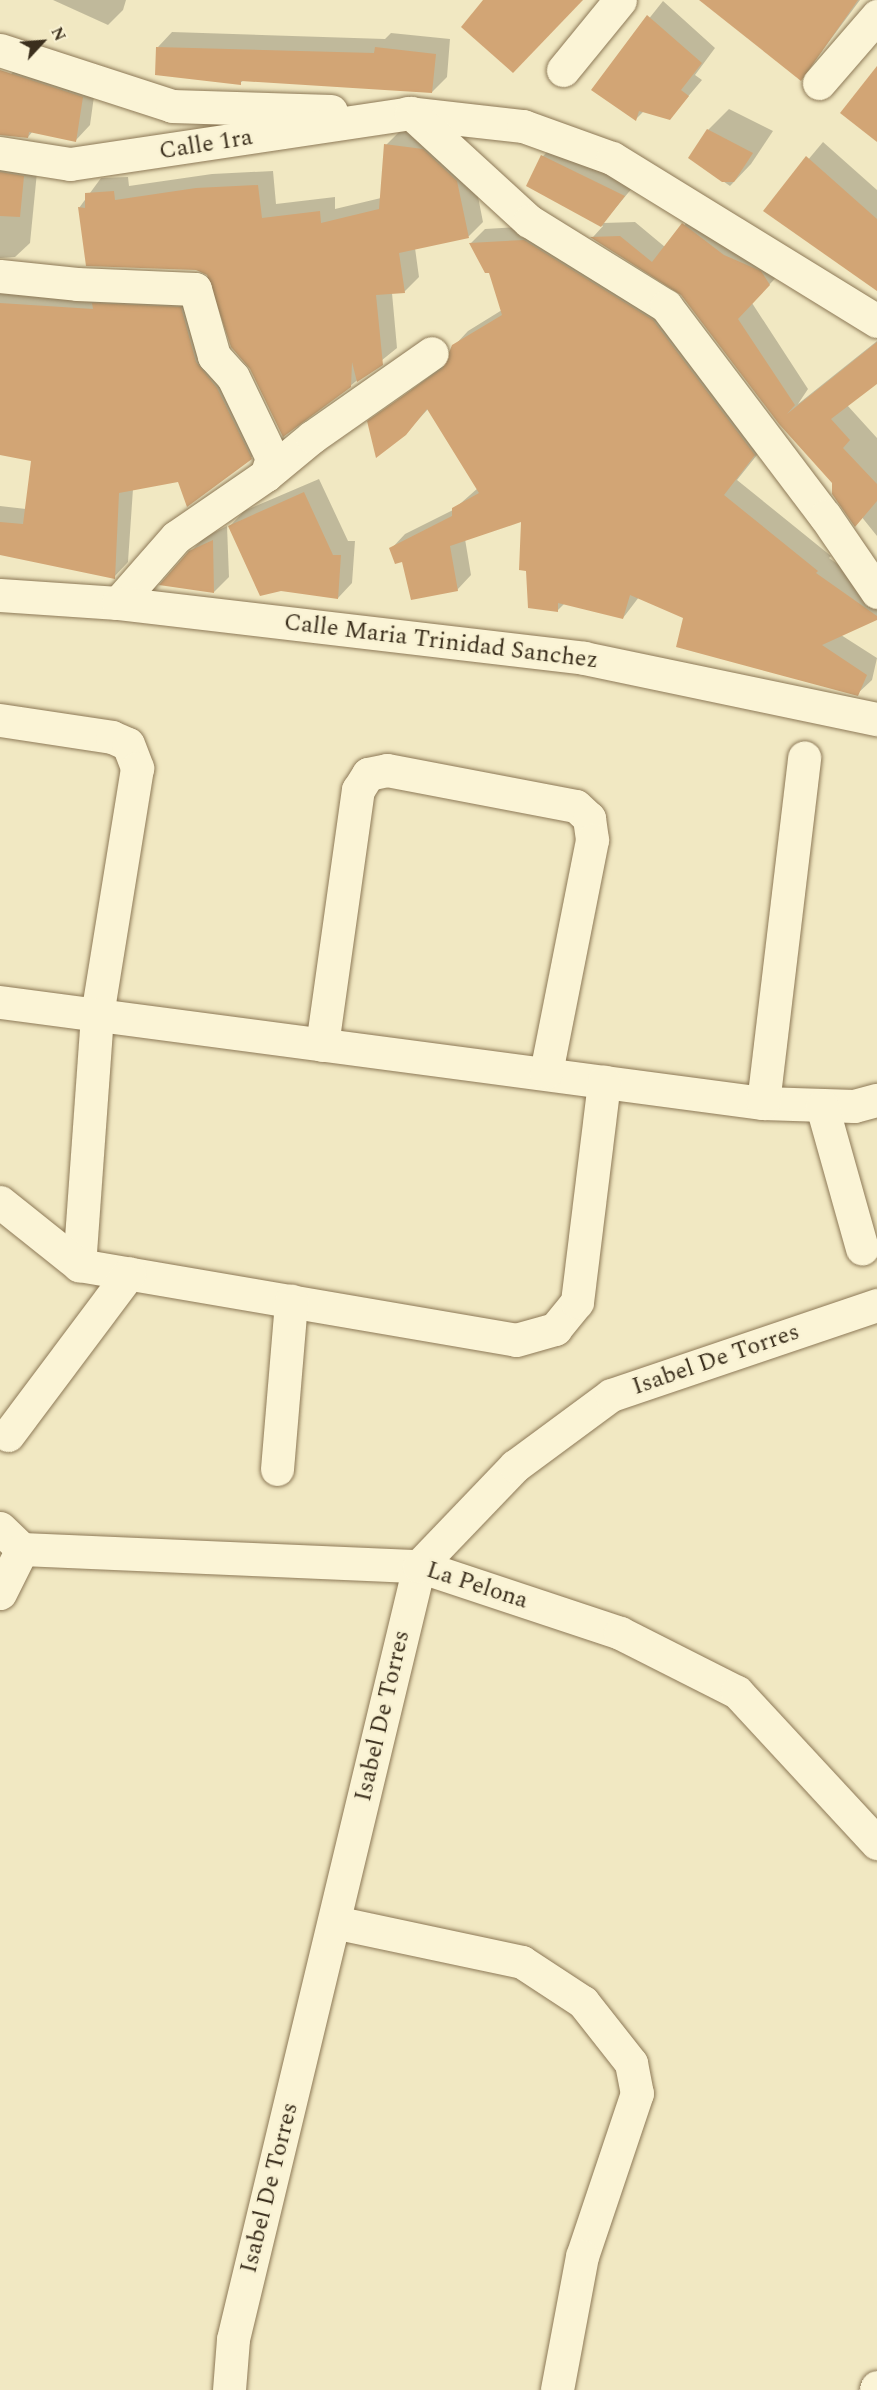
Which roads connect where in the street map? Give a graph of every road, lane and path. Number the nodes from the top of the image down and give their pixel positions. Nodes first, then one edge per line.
1 (620, 0) edge
2 (877, 16) edge
3 (0, 50) edge
4 (563, 70) dead end
5 (819, 83) dead end
6 (411, 113) junction
7 (0, 153) edge
8 (0, 276) edge
9 (877, 321) edge
10 (432, 353) dead end
11 (266, 476) junction
12 (877, 592) edge
13 (0, 595) edge
14 (118, 603) junction
15 (877, 719) edge
16 (0, 720) edge
17 (804, 757) dead end
18 (0, 1002) edge
19 (97, 1015) junction
20 (322, 1045) junction
21 (546, 1072) junction
22 (604, 1082) junction
23 (877, 1100) edge
24 (763, 1102) junction
25 (822, 1106) junction
26 (0, 1202) edge
27 (862, 1248) dead end
28 (79, 1265) junction
29 (129, 1273) junction
30 (291, 1301) junction
31 (877, 1305) edge
32 (8, 1435) dead end
33 (277, 1469) dead end
34 (11, 1539) edge
35 (419, 1566) junction
36 (0, 1593) edge
37 (877, 1844) edge
38 (334, 1922) junction
39 (229, 2390) edge
40 (557, 2390) edge

1 - 4 street
2 - 5 street
3 - 6 street
6 - 7 street, Calle 1ra
6 - 9 street
6 - 12 street
8 - 11 street
10 - 11 street
11 - 14 street
13 - 14 street, Calle Maria Trinidad Sanchez
14 - 15 street, Calle Maria Trinidad Sanchez
16 - 19 street
17 - 24 street
18 - 19 street
19 - 20 street
19 - 28 street
20 - 21 street
20 - 21 street
21 - 22 street
22 - 24 street
22 - 30 street
23 - 25 street
24 - 25 street
25 - 27 street
26 - 28 street
28 - 29 street
29 - 30 street
29 - 32 street
30 - 33 street
31 - 35 street, Isabel De Torres
34 - 35 street, La Pelona
34 - 36 street
35 - 37 street, La Pelona
35 - 38 street, Isabel De Torres
38 - 39 street, Isabel De Torres
38 - 40 street

